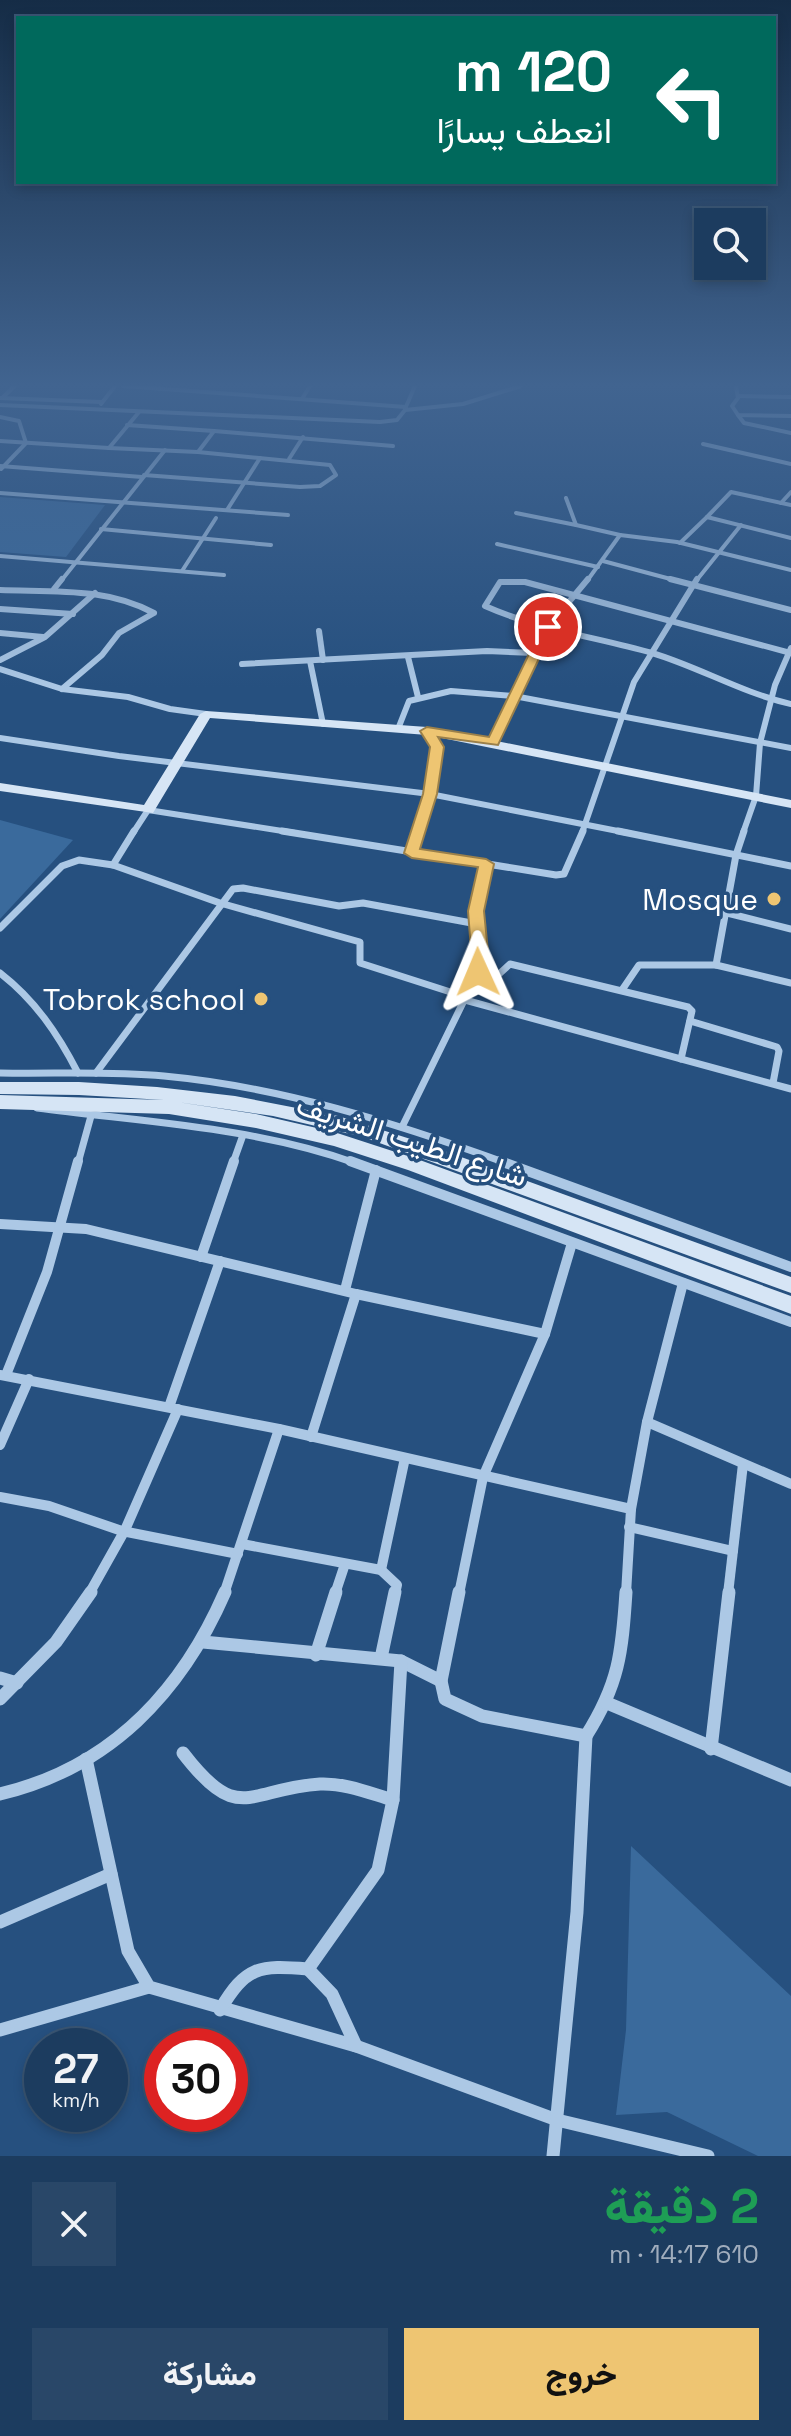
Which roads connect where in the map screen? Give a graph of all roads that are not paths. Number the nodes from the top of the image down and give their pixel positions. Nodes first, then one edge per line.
1 (135, 487) edge
2 (242, 487) edge
3 (791, 492) edge
4 (0, 493) edge
5 (566, 498) dead end
6 (122, 503) junction
7 (781, 503) junction
8 (791, 505) edge
9 (227, 510) junction
10 (516, 513) dead end
11 (288, 515) dead end
12 (707, 517) junction
13 (216, 518) dead end
14 (576, 525) junction
15 (741, 525) junction
16 (101, 529) junction
17 (620, 535) junction
18 (791, 538) edge
19 (202, 539) junction
20 (680, 543) junction
21 (497, 544) dead end
22 (271, 545) dead end
23 (718, 553) junction
24 (0, 556) edge
25 (603, 561) junction
26 (75, 562) junction
27 (598, 567) junction
28 (791, 570) edge
29 (182, 571) junction
30 (224, 575) dead end
31 (693, 584) junction
32 (54, 589) junction
33 (0, 590) edge
34 (95, 593) junction
35 (574, 595) junction
36 (0, 609) edge
37 (791, 610) edge
38 (73, 614) junction
39 (672, 623) junction
40 (548, 627) junction
41 (319, 631) dead end
42 (0, 633) edge
43 (45, 637) junction
44 (790, 651) edge
45 (534, 653) junction
46 (652, 654) junction
47 (408, 657) junction
48 (0, 660) edge
49 (323, 660) junction
50 (310, 661) junction
51 (242, 664) dead end
52 (0, 669) edge
53 (62, 689) junction
54 (514, 696) junction
55 (418, 697) junction
56 (771, 701) junction
57 (791, 704) edge
58 (206, 714) junction
59 (621, 715) junction
60 (323, 724) junction
61 (398, 729) junction
62 (427, 731) junction
63 (0, 738) edge
64 (493, 742) junction
65 (760, 743) junction
66 (791, 748) edge
67 (178, 762) junction
68 (604, 765) junction
69 (0, 787) edge
70 (430, 794) junction
71 (756, 796) junction
72 (791, 804) edge
73 (148, 810) junction
74 (585, 826) junction
75 (412, 853) junction
76 (736, 855) junction
77 (486, 864) junction
78 (113, 865) junction
79 (791, 866) edge
80 (220, 903) junction
81 (727, 913) junction
82 (477, 924) junction
83 (0, 928) edge
84 (791, 929) edge
85 (716, 965) junction
86 (478, 972) junction
87 (0, 973) edge
88 (791, 983) edge
89 (622, 990) junction
90 (466, 999) junction
91 (690, 1021) junction
92 (681, 1059) junction
93 (0, 1073) edge
94 (78, 1073) junction
95 (96, 1073) junction
96 (773, 1083) junction
97 (0, 1088) edge
98 (791, 1089) edge
99 (7, 1102) edge
100 (91, 1116) junction
101 (402, 1127) junction
102 (243, 1135) junction
103 (376, 1170) junction
104 (0, 1224) edge
105 (59, 1226) junction
106 (572, 1243) junction
107 (201, 1257) junction
108 (220, 1261) junction
109 (791, 1267) edge
110 (683, 1283) junction
111 (791, 1285) edge
112 (351, 1292) junction
113 (791, 1305) edge
114 (791, 1322) edge
115 (545, 1334) junction
116 (3, 1375) edge
117 (29, 1379) junction
118 (173, 1408) junction
119 (647, 1422) junction
120 (279, 1429) junction
121 (311, 1437) junction
122 (0, 1445) edge
123 (405, 1458) junction
124 (743, 1464) junction
125 (483, 1477) junction
126 (791, 1484) edge
127 (0, 1497) edge
128 (631, 1509) junction
129 (629, 1527) junction
130 (122, 1531) junction
131 (240, 1549) junction
132 (733, 1551) junction
133 (345, 1564) junction
134 (381, 1570) junction
135 (203, 1642) junction
136 (316, 1655) junction
137 (381, 1658) junction
138 (401, 1661) junction
139 (0, 1678) edge
140 (441, 1681) junction
141 (17, 1683) junction
142 (0, 1699) edge
143 (607, 1703) junction
144 (586, 1736) junction
145 (711, 1749) junction
146 (183, 1753) dead end
147 (86, 1759) junction
148 (791, 1780) edge
149 (0, 1794) edge
150 (393, 1800) junction
151 (111, 1874) junction
152 (0, 1922) edge
153 (308, 1969) junction
154 (149, 1987) junction
155 (220, 2010) junction
156 (0, 2030) edge
157 (356, 2046) junction
158 (557, 2120) junction
159 (553, 2156) edge
160 (708, 2156) edge

1 - 6 street
2 - 9 street
3 - 7 street
4 - 6 street
5 - 14 street
6 - 9 street
6 - 16 street
7 - 8 street
7 - 12 street
9 - 11 street
10 - 14 street
12 - 15 street
12 - 20 street
13 - 19 street
14 - 17 street
15 - 18 street
15 - 23 street
16 - 19 street
16 - 26 street
17 - 20 street
17 - 25 street
19 - 22 street
19 - 29 street
20 - 23 street
21 - 27 street
23 - 28 street
23 - 31 street
24 - 26 street
25 - 27 street
25 - 31 street
26 - 29 street
26 - 32 street
27 - 35 street
29 - 30 street
31 - 37 street
31 - 39 street
32 - 33 street
32 - 34 street
34 - 38 street
34 - 53 street
35 - 39 street
35 - 40 street
35 - 40 street
36 - 38 street
38 - 43 street
39 - 44 street
39 - 46 street
40 - 45 street
40 - 46 street
41 - 49 street
42 - 43 street
43 - 48 street
44 - 56 street
45 - 47 street
45 - 54 street
46 - 56 street
46 - 59 street
47 - 49 street
47 - 55 street
49 - 50 street
50 - 51 street
50 - 60 street
52 - 53 street
53 - 58 street
54 - 55 street
54 - 59 street
54 - 64 street
55 - 61 street
56 - 57 street
56 - 65 street
58 - 60 main road
58 - 67 main road
59 - 65 street
59 - 68 street
60 - 61 main road
61 - 62 main road
62 - 64 main road
62 - 70 street
63 - 67 street
64 - 68 main road
65 - 66 street
65 - 71 street
67 - 70 street
67 - 73 main road
68 - 71 main road
68 - 74 street
69 - 73 main road
70 - 74 street
70 - 75 street
71 - 72 main road
71 - 76 street
73 - 75 street
73 - 78 street
74 - 76 street
74 - 77 street
75 - 77 street
76 - 79 street
76 - 81 street
77 - 82 street
78 - 80 street
78 - 83 street
80 - 82 street
80 - 90 street
80 - 95 street
81 - 84 street
81 - 85 street
82 - 86 street
85 - 88 street
85 - 89 street
86 - 89 street
86 - 90 street
87 - 94 street
89 - 91 street
90 - 92 street
90 - 101 street
91 - 92 street
91 - 96 street
92 - 96 street
93 - 94 street
94 - 95 street
95 - 101 street
96 - 98 street
97 - 111 main road, شارع الطيب الشريف
99 - 100 street
99 - 113 main road, شارع الطيب الشريف
100 - 102 street
100 - 105 street
101 - 109 street
102 - 103 street
102 - 107 street
103 - 106 street
103 - 112 street
104 - 105 street
105 - 107 street
105 - 116 street
106 - 110 street
106 - 115 street
107 - 108 street
108 - 112 street
108 - 118 street
110 - 114 street
110 - 119 street
112 - 115 street
112 - 121 street
115 - 125 street
116 - 117 street
117 - 118 street
117 - 122 street
118 - 120 street
118 - 130 street
119 - 124 street
119 - 128 street
120 - 121 street
120 - 131 street
121 - 123 street
123 - 125 street
123 - 134 street
124 - 126 street
124 - 132 street
125 - 128 street
125 - 140 street
127 - 130 street
128 - 129 street
129 - 132 street
129 - 143 street
130 - 131 street
130 - 141 street
131 - 133 street
131 - 135 street
132 - 145 street
133 - 134 street
133 - 136 street
134 - 137 street
135 - 136 street
135 - 147 street
136 - 137 street
137 - 138 street
138 - 140 street
138 - 150 street
139 - 141 street
140 - 144 street
141 - 142 street
143 - 144 street
143 - 145 street
144 - 158 street
145 - 148 street
146 - 150 street
147 - 149 street
147 - 151 street
150 - 153 street
151 - 152 street
151 - 154 street
153 - 155 street
153 - 157 street
154 - 155 street
154 - 156 street
155 - 157 street
157 - 158 street
158 - 159 street
158 - 160 street

